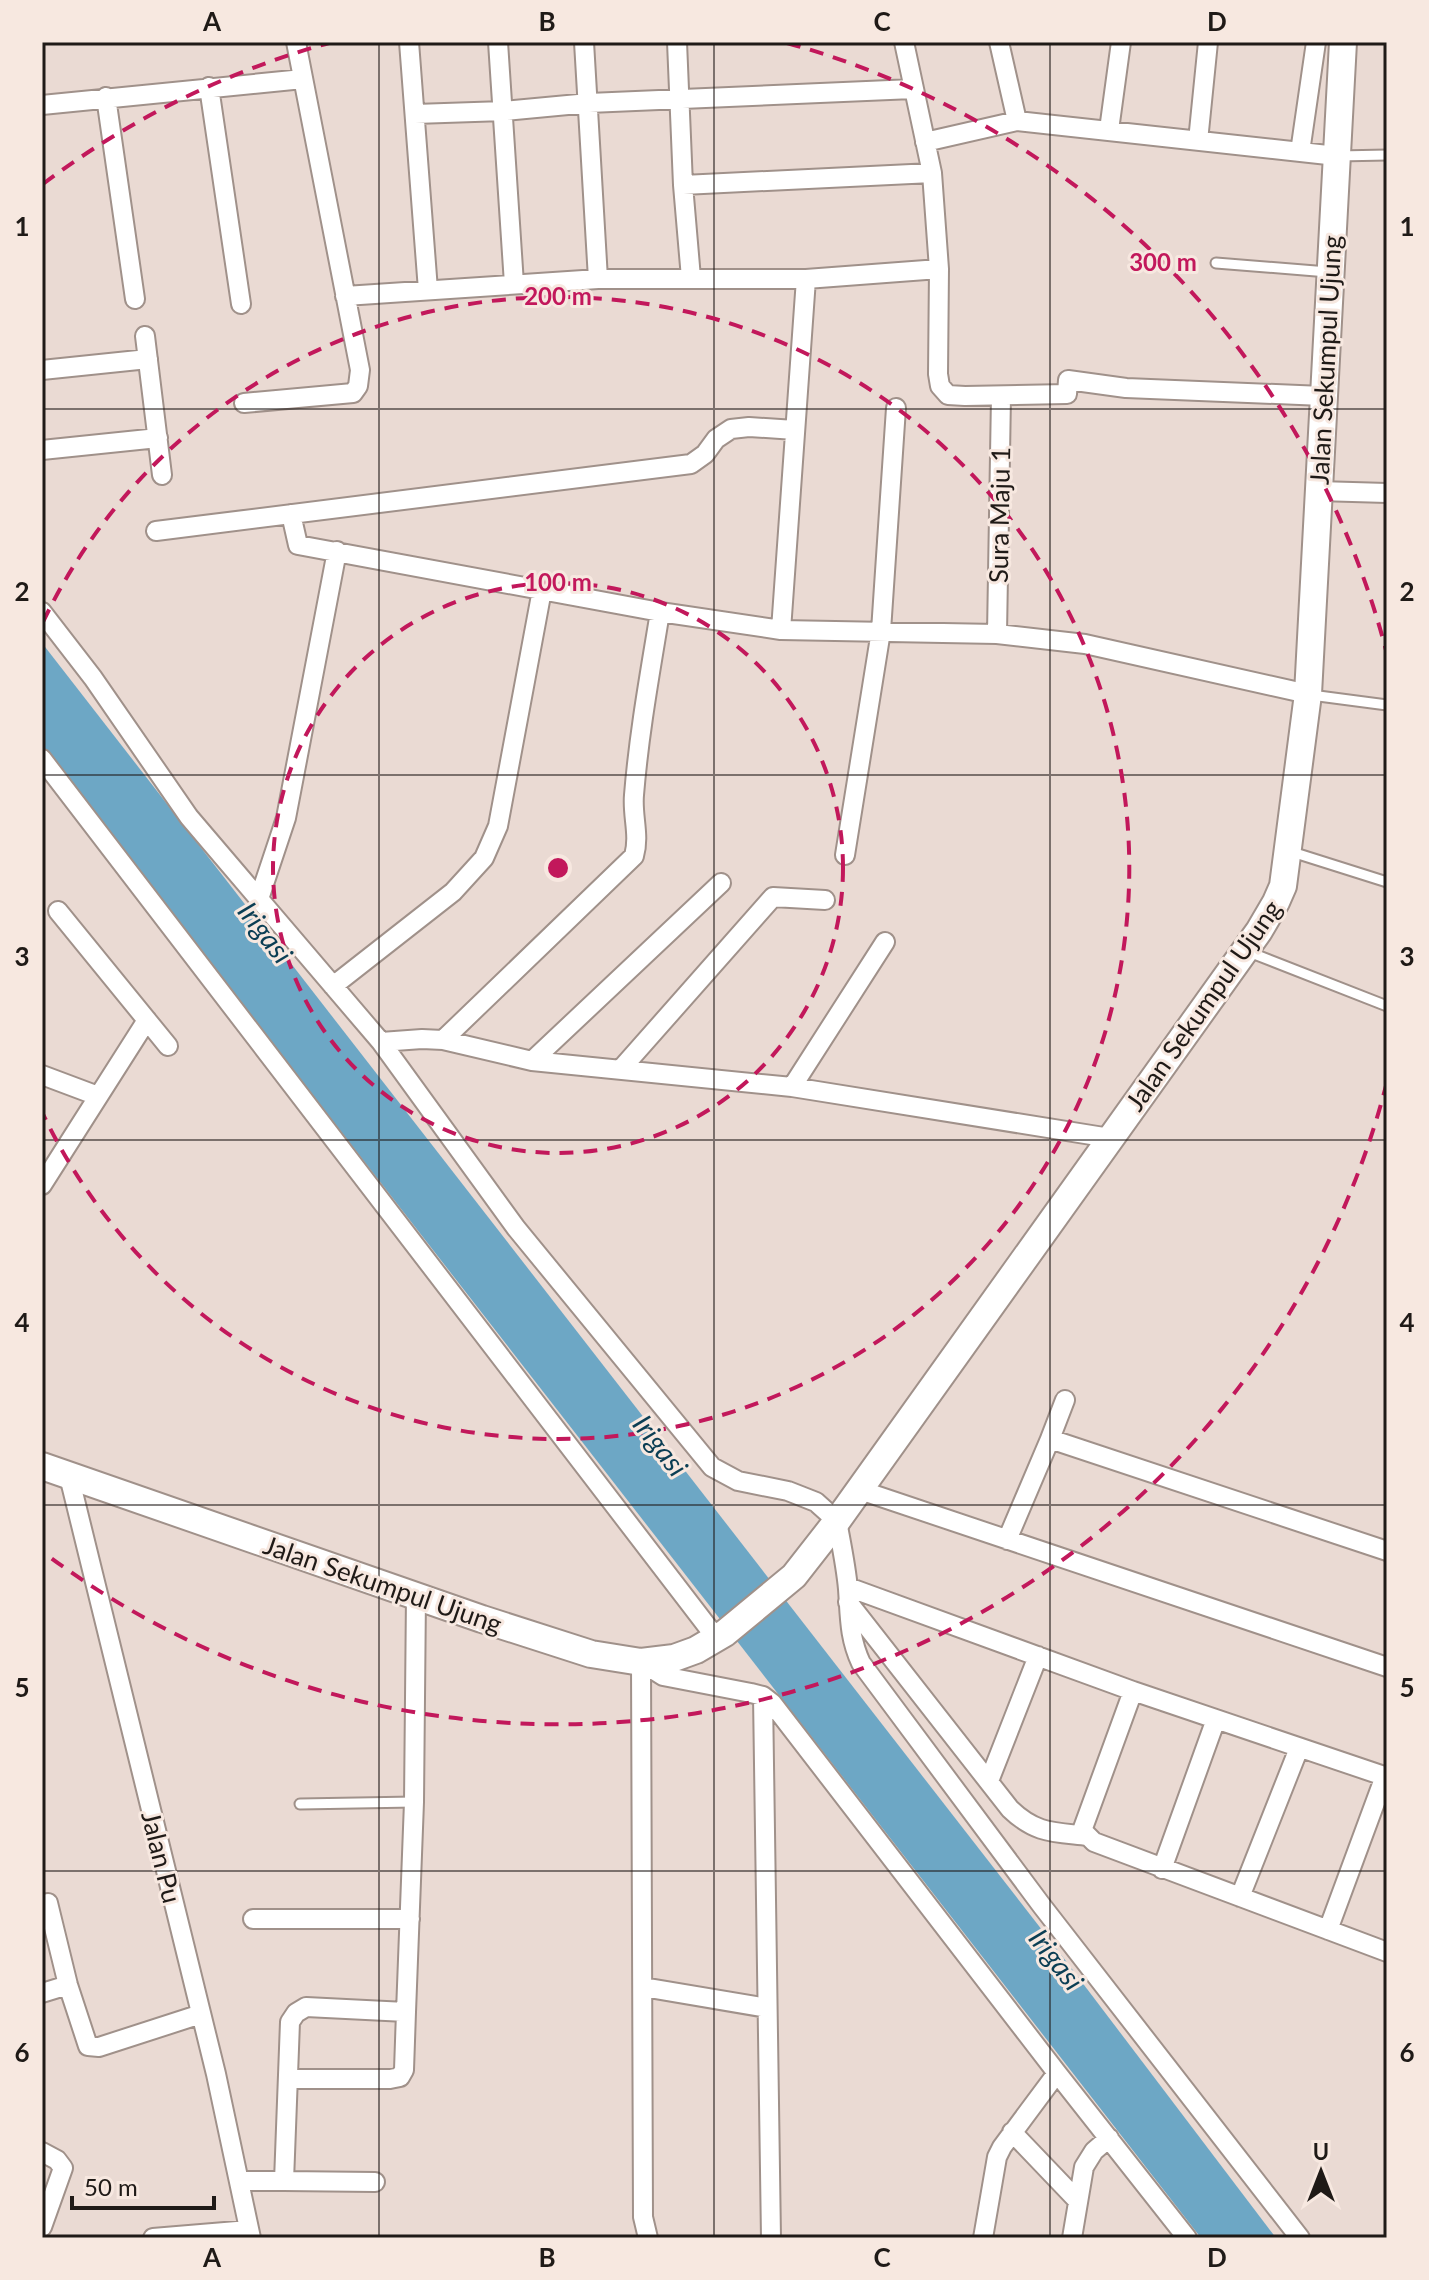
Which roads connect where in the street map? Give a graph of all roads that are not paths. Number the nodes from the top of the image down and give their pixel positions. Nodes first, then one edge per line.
1 (299, 42) edge
2 (409, 42) edge
3 (498, 42) edge
4 (584, 42) edge
5 (677, 42) edge
6 (904, 42) edge
7 (999, 42) edge
8 (1121, 42) edge
9 (1208, 42) edge
10 (1316, 42) edge
11 (1343, 42) edge
12 (303, 79) junction
13 (209, 87) junction
14 (913, 89) junction
15 (106, 97) junction
16 (680, 99) junction
17 (589, 103) junction
18 (42, 105) edge
19 (504, 111) junction
20 (415, 114) junction
21 (1017, 121) junction
22 (1109, 130) junction
23 (1198, 141) junction
24 (925, 142) junction
25 (1300, 152) junction
26 (1387, 155) edge
27 (1337, 156) junction
28 (932, 173) junction
29 (683, 185) junction
30 (1216, 263) dead end
31 (939, 269) junction
32 (1329, 272) junction
33 (691, 278) junction
34 (598, 279) junction
35 (806, 279) junction
36 (514, 284) junction
37 (428, 290) junction
38 (345, 296) junction
39 (135, 299) dead end
40 (241, 304) dead end
41 (145, 336) dead end
42 (148, 359) junction
43 (42, 370) edge
44 (1001, 396) junction
45 (1323, 396) junction
46 (244, 403) dead end
47 (896, 408) dead end
48 (795, 430) junction
49 (158, 438) junction
50 (42, 450) edge
51 (162, 475) dead end
52 (1318, 491) junction
53 (1387, 493) edge
54 (291, 514) junction
55 (156, 531) dead end
56 (337, 551) junction
57 (542, 590) junction
58 (42, 612) edge
59 (660, 612) junction
60 (781, 630) junction
61 (881, 631) junction
62 (997, 634) junction
63 (1308, 694) junction
64 (1387, 705) edge
65 (42, 759) edge
66 (1289, 851) junction
67 (845, 855) dead end
68 (1387, 882) edge
69 (721, 883) dead end
70 (259, 899) junction
71 (825, 900) dead end
72 (58, 911) dead end
73 (885, 942) dead end
74 (1244, 950) junction
75 (333, 986) junction
76 (1387, 1006) edge
77 (147, 1020) junction
78 (443, 1040) junction
79 (381, 1042) junction
80 (168, 1046) dead end
81 (532, 1061) junction
82 (621, 1069) junction
83 (42, 1075) edge
84 (792, 1087) junction
85 (98, 1096) junction
86 (1110, 1138) junction
87 (42, 1185) edge
88 (1065, 1400) dead end
89 (1050, 1439) junction
90 (42, 1466) edge
91 (69, 1476) junction
92 (860, 1490) junction
93 (837, 1521) junction
94 (1007, 1540) junction
95 (1387, 1551) edge
96 (416, 1595) junction
97 (848, 1595) junction
98 (721, 1636) junction
99 (1038, 1656) junction
100 (644, 1661) junction
101 (1387, 1667) edge
102 (1133, 1691) junction
103 (763, 1696) junction
104 (1216, 1719) junction
105 (1299, 1748) junction
106 (1386, 1777) edge
107 (989, 1781) junction
108 (414, 1802) junction
109 (300, 1804) dead end
110 (1088, 1836) junction
111 (1162, 1869) junction
112 (1240, 1897) junction
113 (48, 1903) dead end
114 (253, 1919) dead end
115 (410, 1919) junction
116 (1328, 1930) junction
117 (1387, 1952) edge
118 (68, 1985) junction
119 (643, 1987) junction
120 (42, 1993) edge
121 (767, 2008) junction
122 (406, 2012) junction
123 (201, 2014) junction
124 (1057, 2073) junction
125 (288, 2079) junction
126 (1012, 2132) junction
127 (1109, 2138) junction
128 (42, 2152) edge
129 (239, 2181) junction
130 (284, 2181) junction
131 (375, 2182) dead end
132 (1077, 2200) junction
133 (42, 2227) edge
134 (250, 2234) edge
135 (153, 2238) edge
136 (648, 2238) edge
137 (771, 2238) edge
138 (983, 2238) edge
139 (1072, 2238) edge
140 (1187, 2238) edge
141 (1300, 2238) edge

1 - 12 street
2 - 20 street
3 - 19 street
4 - 17 street
5 - 16 street
6 - 14 street
7 - 21 street
8 - 22 street
9 - 23 street
10 - 25 street
11 - 27 main road, Jalan Sekumpul Ujung
12 - 13 street
12 - 38 street
13 - 15 street
13 - 40 street
14 - 16 street
14 - 24 street
15 - 18 street
15 - 39 street
16 - 17 street
16 - 29 street
17 - 19 street
17 - 34 street
19 - 20 street
19 - 36 street
20 - 37 street
21 - 22 street
21 - 24 street
22 - 23 street
23 - 25 street
24 - 28 street
25 - 27 street
26 - 27 lane
27 - 32 main road, Jalan Sekumpul Ujung
28 - 29 street
28 - 31 street
29 - 33 street
30 - 32 lane
31 - 35 street
31 - 44 street
32 - 45 main road, Jalan Sekumpul Ujung
33 - 34 street
33 - 35 street
34 - 36 street
35 - 48 street
36 - 37 street
37 - 38 street
38 - 46 street
41 - 42 street
42 - 43 street
42 - 49 street
44 - 45 street
44 - 62 street, Sura Maju 1
45 - 52 main road, Jalan Sekumpul Ujung
47 - 61 street
48 - 54 street
48 - 60 street
49 - 50 street
49 - 51 street
52 - 53 street
52 - 63 main road, Jalan Sekumpul Ujung
54 - 55 street
54 - 56 street
56 - 57 street
56 - 70 street
57 - 59 street
57 - 75 street
58 - 70 street
59 - 60 street
59 - 78 street
60 - 61 street
61 - 62 street
61 - 67 street
62 - 63 street
63 - 64 lane
63 - 66 main road, Jalan Sekumpul Ujung
65 - 98 street
66 - 68 lane
66 - 74 main road, Jalan Sekumpul Ujung
69 - 81 street
70 - 75 street
71 - 82 street
72 - 77 street
73 - 84 street
74 - 76 lane
74 - 86 main road, Jalan Sekumpul Ujung
75 - 79 street
77 - 80 street
77 - 85 street
78 - 79 street
78 - 81 street
79 - 93 street
81 - 82 street
82 - 84 street
83 - 85 street
84 - 86 street
85 - 87 street
86 - 92 main road, Jalan Sekumpul Ujung
88 - 89 street
89 - 94 street
89 - 95 street
90 - 91 main road, Jalan Sekumpul Ujung
91 - 96 main road, Jalan Sekumpul Ujung
91 - 123 street, Jalan Pu
92 - 93 main road, Jalan Sekumpul Ujung
92 - 94 street
93 - 97 street
93 - 98 main road, Jalan Sekumpul Ujung
94 - 101 street
96 - 100 main road, Jalan Sekumpul Ujung
96 - 108 street
97 - 99 street
97 - 107 street
97 - 141 street
98 - 100 main road, Jalan Sekumpul Ujung
99 - 102 street
99 - 107 street
100 - 103 street
100 - 119 street
102 - 104 street
102 - 110 street
103 - 121 street
103 - 124 street
104 - 105 street
104 - 111 street
105 - 106 street
105 - 112 street
106 - 116 street
107 - 110 street
108 - 109 lane
108 - 115 street
110 - 111 street
111 - 112 street
112 - 116 street
113 - 118 street
114 - 115 street
115 - 122 street
116 - 117 street
118 - 120 street
118 - 123 street
119 - 121 street
119 - 136 street
121 - 137 street
122 - 125 street
122 - 125 street
123 - 129 street, Jalan Pu
124 - 126 street
124 - 127 street
125 - 130 street
126 - 132 street
126 - 138 street
127 - 132 street
127 - 140 street
128 - 133 street
129 - 130 street
129 - 134 street, Jalan Pu
130 - 131 street
132 - 139 street
134 - 135 street

